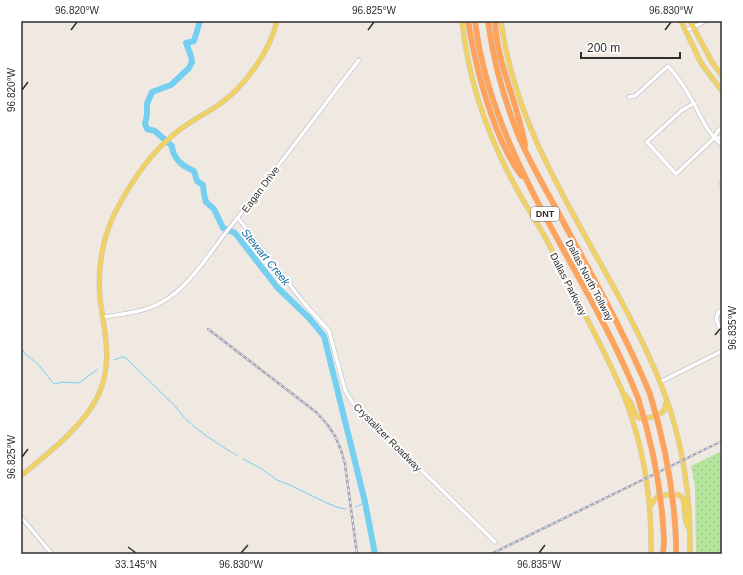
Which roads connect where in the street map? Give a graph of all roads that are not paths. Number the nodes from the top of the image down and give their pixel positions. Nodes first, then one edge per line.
1 (277, 21) edge
2 (462, 21) edge
3 (468, 21) edge
4 (475, 21) edge
5 (488, 21) edge
6 (495, 21) edge
7 (501, 21) edge
8 (687, 21) edge
9 (690, 21) edge
10 (706, 21) edge
11 (681, 22) edge
12 (693, 27) junction
13 (685, 31) junction
14 (359, 60) dead end
15 (722, 76) edge
16 (722, 91) edge
17 (629, 96) dead end
18 (694, 103) junction
19 (722, 127) edge
20 (714, 138) junction
21 (722, 138) edge
22 (722, 145) edge
23 (527, 153) junction
24 (529, 186) junction
25 (238, 218) junction
26 (722, 310) edge
27 (104, 317) junction
28 (722, 334) edge
29 (722, 351) edge
30 (660, 382) junction
31 (622, 392) junction
32 (666, 400) junction
33 (21, 476) edge
34 (650, 506) junction
35 (21, 517) edge
36 (690, 531) junction
37 (495, 542) dead end
38 (52, 554) edge
39 (651, 554) edge
40 (663, 554) edge
41 (676, 554) edge
42 (690, 554) edge

1 - 27 main road
2 - 31 main road, Dallas Parkway
3 - 24 highway
4 - 24 highway, Dallas North Tollway / DNT
5 - 23 highway, Dallas North Tollway / DNT
6 - 23 highway
7 - 30 main road
8 - 11 street
9 - 12 main road
10 - 12 street
11 - 13 main road
12 - 13 street
12 - 15 main road
13 - 16 main road
14 - 25 street, Eagan Drive
17 - 18 street
18 - 20 street
18 - 20 street
19 - 20 street
20 - 21 street
20 - 22 street
23 - 41 highway, Dallas North Tollway / DNT, bridge
24 - 40 highway, Dallas North Tollway / DNT, bridge
25 - 27 street, Eagan Drive
25 - 37 street, Crystalizer Roadway
26 - 28 street
27 - 33 main road
29 - 30 street
30 - 32 main road
31 - 32 main road
31 - 34 main road, Dallas Parkway
32 - 36 main road
34 - 36 main road
34 - 39 main road, Dallas Parkway
35 - 38 street
36 - 42 main road

